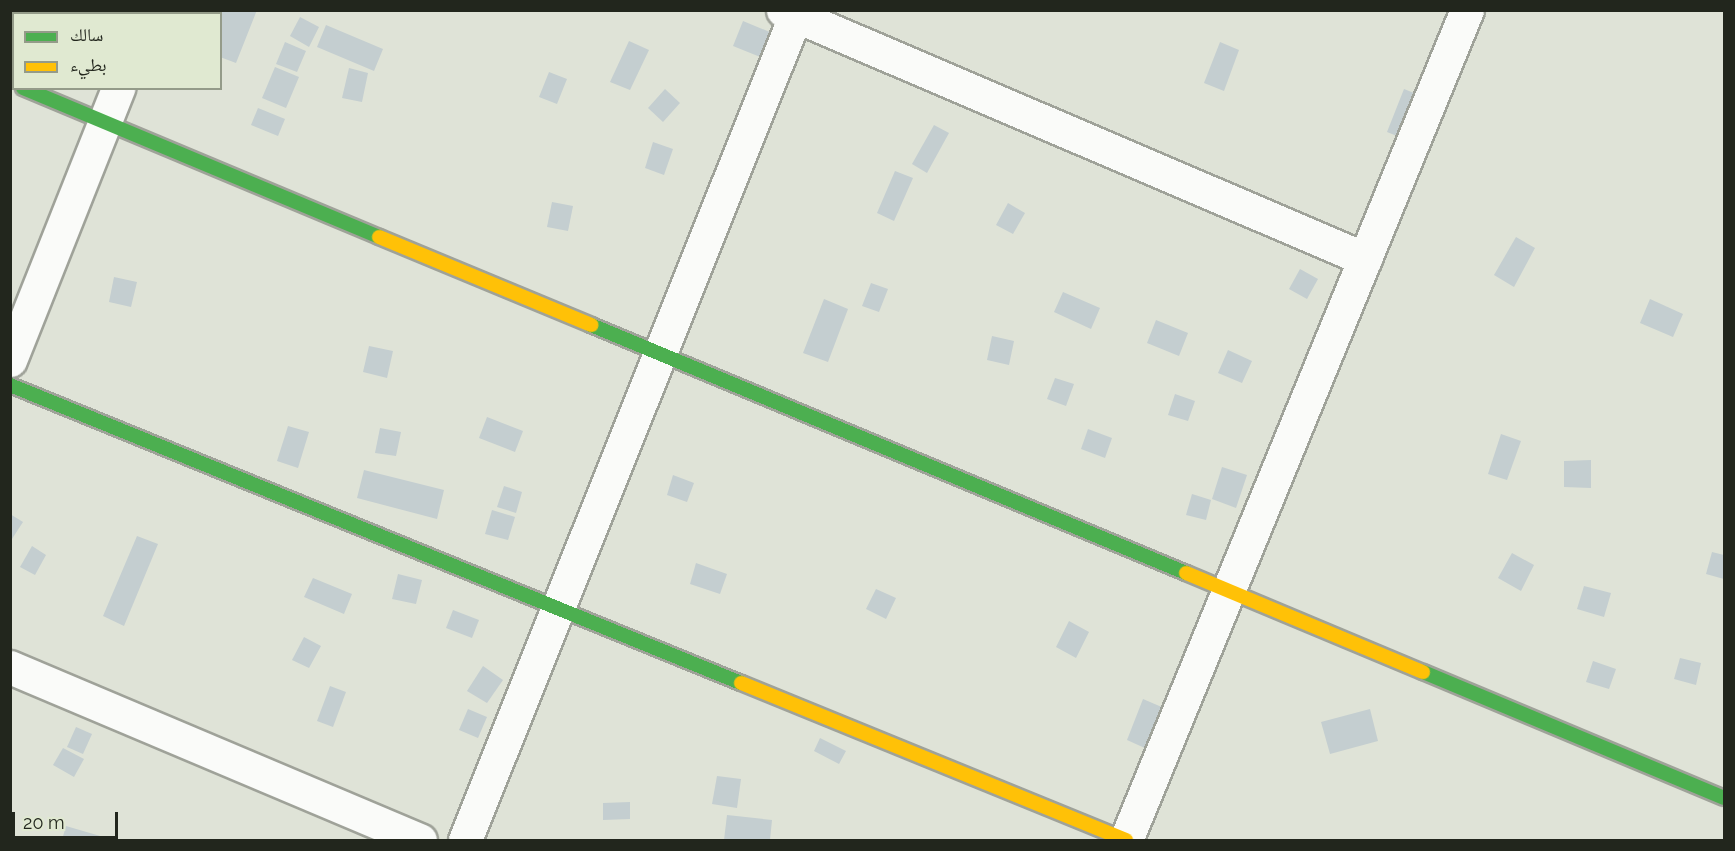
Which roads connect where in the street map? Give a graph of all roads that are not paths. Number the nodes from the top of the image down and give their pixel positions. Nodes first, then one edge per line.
1 (1467, 10) edge
2 (789, 13) edge
3 (28, 90) edge
4 (117, 90) edge
5 (105, 124) junction
6 (1365, 259) junction
7 (660, 355) junction
8 (10, 360) edge
9 (10, 385) edge
10 (1229, 592) junction
11 (558, 609) junction
12 (10, 667) edge
13 (1725, 798) edge
14 (420, 840) edge
15 (465, 840) edge
16 (1126, 840) edge

1 - 6 street
2 - 6 street
2 - 7 street
3 - 5 street
4 - 5 street
5 - 7 street
5 - 8 street
6 - 10 street
7 - 10 street
7 - 11 street
9 - 11 street
10 - 13 street
10 - 16 street
11 - 15 street
11 - 16 street
12 - 14 street

